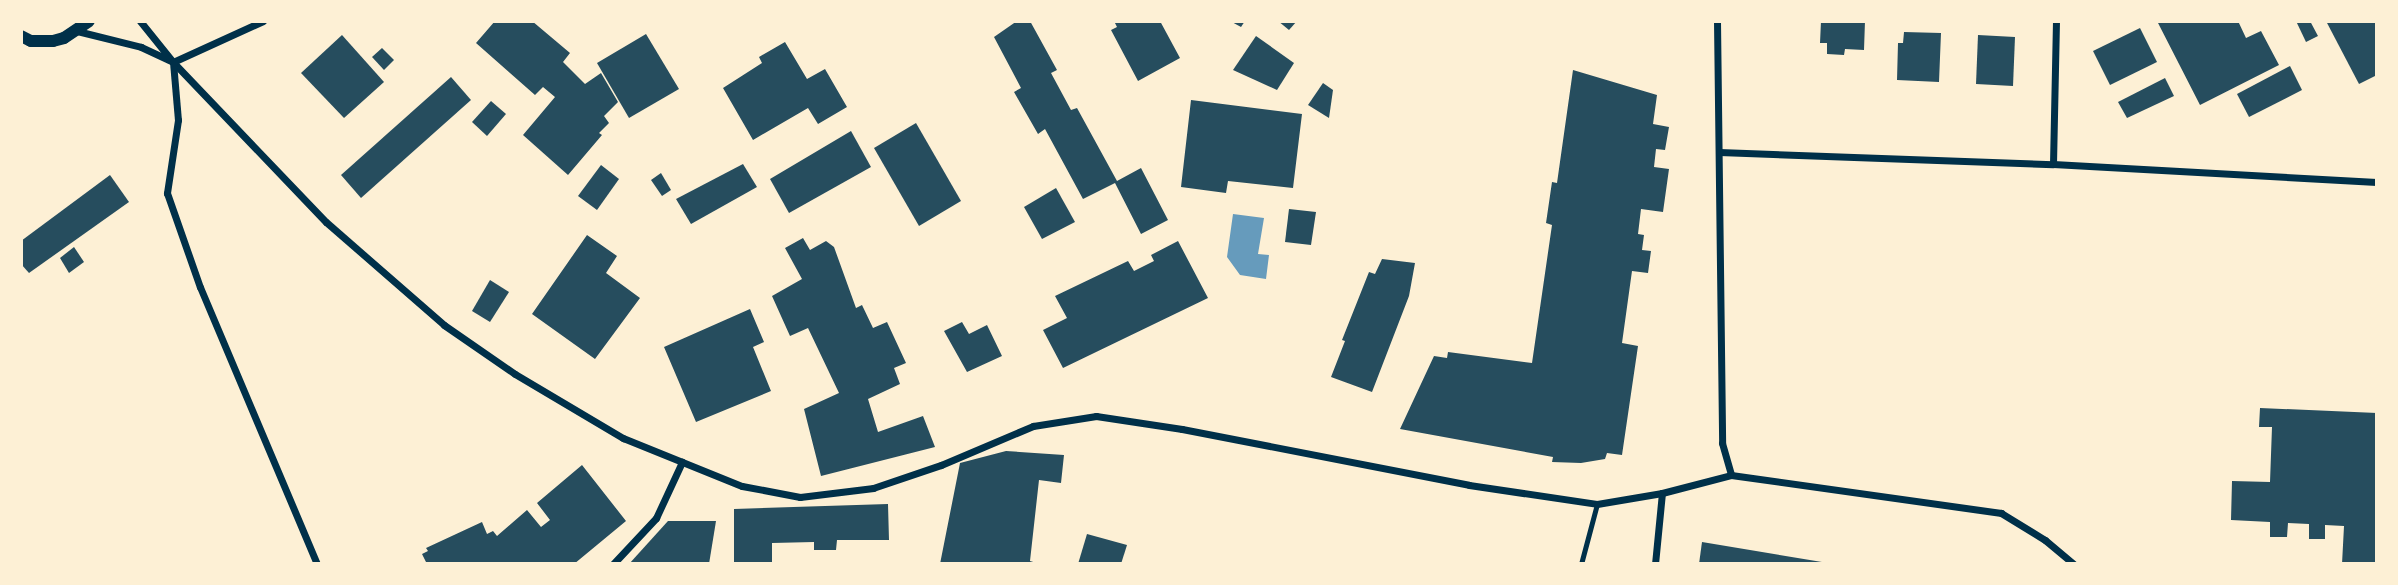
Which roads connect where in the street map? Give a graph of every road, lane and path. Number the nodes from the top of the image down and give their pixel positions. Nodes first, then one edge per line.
1 (89, 21) edge
2 (140, 21) edge
3 (263, 21) edge
4 (1717, 21) edge
5 (2056, 21) edge
6 (76, 31) junction
7 (24, 42) edge
8 (173, 62) junction
9 (1719, 152) junction
10 (2053, 164) junction
11 (2377, 182) edge
12 (682, 462) junction
13 (1731, 475) junction
14 (1662, 493) junction
15 (1597, 504) junction
16 (317, 564) edge
17 (613, 564) edge
18 (1581, 564) edge
19 (1655, 564) edge
20 (2074, 564) edge

1 - 6 street
2 - 8 street
3 - 8 street
4 - 9 street
5 - 10 street
6 - 7 street
6 - 8 street
8 - 12 street
8 - 16 street
9 - 10 street
9 - 13 street
10 - 11 street
12 - 15 street
12 - 17 street
13 - 14 street
13 - 20 street
14 - 15 street
14 - 19 street
15 - 18 lane

